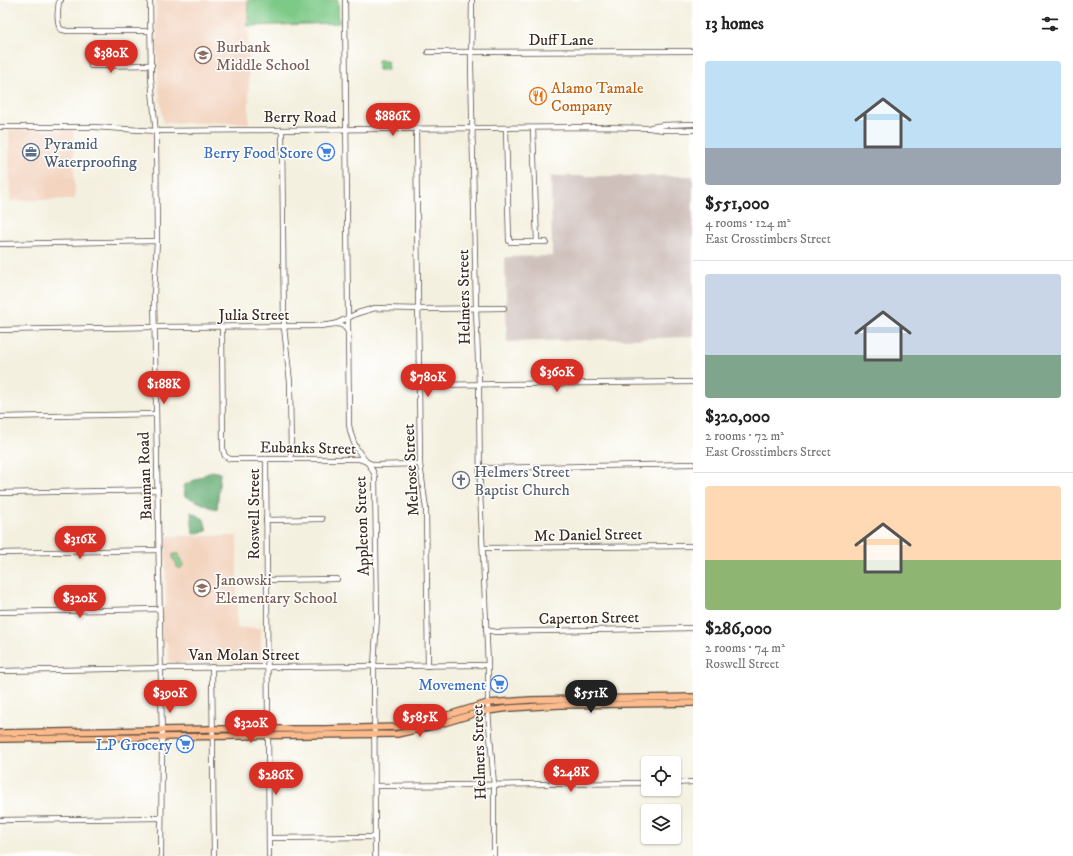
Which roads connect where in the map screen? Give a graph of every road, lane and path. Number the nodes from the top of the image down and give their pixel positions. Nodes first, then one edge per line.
1 (60, 0) edge
2 (150, 0) edge
3 (345, 0) edge
4 (472, 0) edge
5 (151, 31) junction
6 (693, 51) edge
7 (428, 52) dead end
8 (472, 52) junction
9 (90, 58) dead end
10 (152, 65) junction
11 (693, 124) edge
12 (0, 128) edge
13 (506, 128) junction
14 (533, 128) junction
15 (649, 128) junction
16 (346, 129) junction
17 (416, 129) junction
18 (472, 129) junction
19 (280, 130) junction
20 (693, 130) edge
21 (156, 131) junction
22 (157, 241) junction
23 (537, 242) junction
24 (546, 242) dead end
25 (0, 244) edge
26 (476, 308) junction
27 (504, 308) dead end
28 (418, 309) junction
29 (348, 317) junction
30 (335, 324) junction
31 (154, 327) junction
32 (222, 327) junction
33 (284, 327) junction
34 (0, 330) edge
35 (348, 332) junction
36 (693, 382) edge
37 (420, 385) junction
38 (479, 385) junction
39 (156, 414) junction
40 (0, 417) edge
41 (360, 458) junction
42 (266, 459) junction
43 (291, 459) junction
44 (420, 464) junction
45 (693, 464) edge
46 (374, 467) junction
47 (480, 467) junction
48 (158, 490) junction
49 (0, 493) edge
50 (322, 519) dead end
51 (266, 520) junction
52 (693, 546) edge
53 (483, 548) junction
54 (159, 550) junction
55 (0, 553) edge
56 (337, 579) dead end
57 (266, 580) junction
58 (159, 609) junction
59 (0, 612) edge
60 (693, 628) edge
61 (486, 630) junction
62 (374, 666) junction
63 (428, 666) junction
64 (488, 666) junction
65 (212, 667) junction
66 (267, 667) junction
67 (161, 668) junction
68 (0, 671) edge
69 (692, 700) edge
70 (560, 702) junction
71 (488, 703) junction
72 (488, 711) junction
73 (436, 722) junction
74 (374, 728) junction
75 (212, 729) junction
76 (268, 732) junction
77 (313, 732) junction
78 (162, 734) junction
79 (375, 734) junction
80 (3, 736) edge
81 (212, 736) junction
82 (693, 782) edge
83 (641, 783) edge
84 (681, 783) edge
85 (494, 785) junction
86 (375, 786) junction
87 (161, 818) junction
88 (0, 820) edge
89 (375, 837) junction
90 (269, 838) junction
91 (161, 856) edge
92 (214, 856) edge
93 (269, 856) edge
94 (375, 856) edge
95 (494, 856) edge

1 - 5 street
2 - 5 street, Bauman Road
3 - 16 street, Appleton Street
4 - 8 street, Helmers Street
5 - 10 street, Bauman Road
6 - 8 street, Duff Lane
7 - 8 street, Duff Lane
8 - 18 street, Helmers Street
9 - 10 street
10 - 21 street, Bauman Road
11 - 15 street, Berry Road
12 - 21 street, Berry Road
13 - 14 street, Berry Road
13 - 18 street, Berry Road
13 - 23 street
14 - 15 street, Berry Road
14 - 23 street
15 - 20 street, Berry Road
16 - 17 street, Berry Road
16 - 19 street, Berry Road
16 - 29 street, Appleton Street
17 - 18 street, Berry Road
17 - 28 street, Melrose Street
18 - 26 street, Helmers Street
19 - 21 street, Berry Road
19 - 33 street
21 - 22 street, Bauman Road
22 - 25 street
22 - 31 street, Bauman Road
23 - 24 street
26 - 27 street, Julia Street
26 - 28 street, Julia Street
26 - 38 street, Helmers Street
28 - 29 street, Julia Street
28 - 37 street, Melrose Street
29 - 30 street, Julia Street
29 - 35 street, Appleton Street
30 - 33 street, Julia Street
30 - 35 street
31 - 32 street, Julia Street
31 - 34 street, Julia Street
31 - 39 street, Bauman Road
32 - 33 street, Julia Street
32 - 42 street, Eubanks Street
33 - 43 street
35 - 41 street, Appleton Street
36 - 38 street
37 - 38 street
37 - 44 street, Melrose Street
38 - 47 street, Helmers Street
39 - 40 street
39 - 48 street, Bauman Road
41 - 43 street, Eubanks Street
41 - 46 street, Appleton Street
42 - 43 street, Eubanks Street
42 - 51 street, Roswell Street
44 - 46 street, Eubanks Street
44 - 63 street, Melrose Street
45 - 47 street
46 - 62 street, Appleton Street
47 - 53 street, Helmers Street
48 - 49 street
48 - 54 street, Bauman Road
50 - 51 street
51 - 57 street, Roswell Street
52 - 53 street, Mc Daniel Street
53 - 61 street, Helmers Street
54 - 55 street
54 - 58 street, Bauman Road
56 - 57 street
57 - 66 street, Roswell Street
58 - 59 street
58 - 67 street, Bauman Road
60 - 61 street, Caperton Street
61 - 64 street, Helmers Street
62 - 63 street, Van Molan Street
62 - 66 street, Van Molan Street
62 - 74 street, Appleton Street
63 - 64 street, Van Molan Street
64 - 71 street, Helmers Street
65 - 66 street, Van Molan Street
65 - 67 street, Van Molan Street
65 - 75 street
66 - 76 street, Roswell Street
67 - 68 street, Van Molan Street
67 - 78 street, Bauman Road
69 - 70 main road
70 - 71 main road
70 - 72 main road
71 - 72 street, Helmers Street
71 - 73 main road
72 - 73 main road
72 - 85 street, Helmers Street
73 - 74 main road
73 - 79 main road
74 - 77 main road
74 - 79 street, Appleton Street
75 - 76 main road
75 - 78 main road
75 - 81 street
76 - 77 main road
76 - 81 main road
76 - 90 street, Roswell Street
77 - 79 main road
78 - 80 main road
78 - 81 main road
78 - 87 street, Bauman Road
79 - 86 street, Appleton Street
81 - 92 street
82 - 84 street
83 - 85 street
85 - 86 street
85 - 95 street, Helmers Street
86 - 89 street, Appleton Street
87 - 88 street
87 - 91 street, Bauman Road
89 - 90 street
89 - 94 street, Appleton Street
90 - 93 street, Roswell Street

